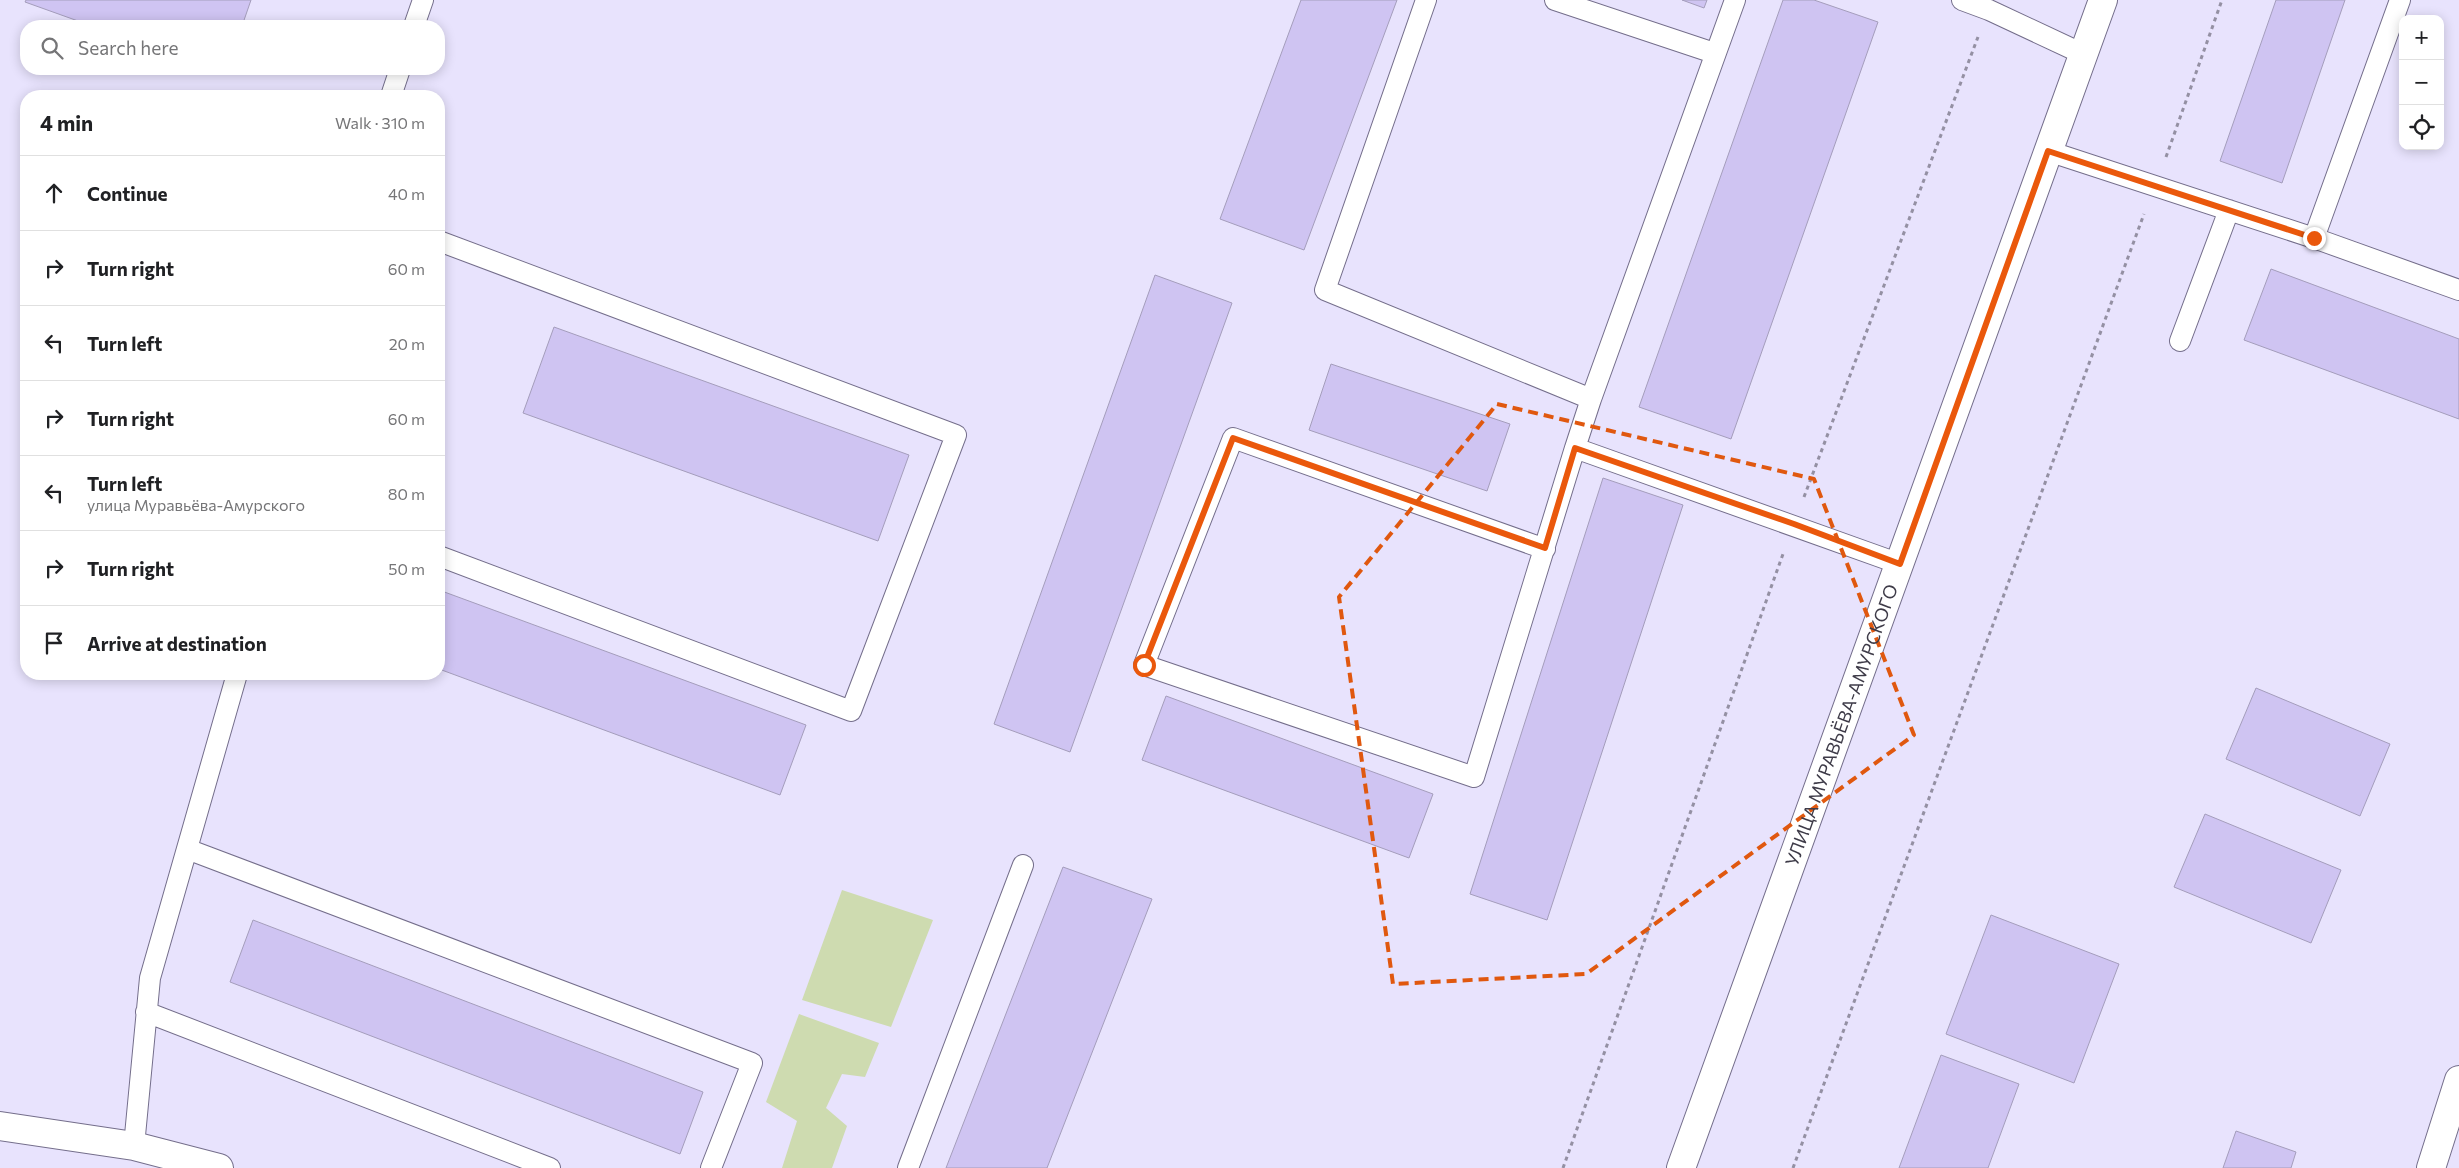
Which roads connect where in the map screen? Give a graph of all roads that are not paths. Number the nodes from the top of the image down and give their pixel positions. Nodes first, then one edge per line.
1 (423, 0) edge
2 (1426, 0) edge
3 (1555, 0) edge
4 (1735, 0) edge
5 (1962, 0) edge
6 (2103, 0) edge
7 (2400, 0) edge
8 (416, 20) edge
9 (1714, 53) junction
10 (2083, 54) junction
11 (398, 75) edge
12 (393, 90) edge
13 (2048, 151) junction
14 (2229, 210) junction
15 (2314, 238) junction
16 (445, 243) edge
17 (2459, 290) edge
18 (2180, 341) dead end
19 (1591, 399) junction
20 (1575, 448) junction
21 (1545, 548) junction
22 (445, 558) edge
23 (1900, 564) junction
24 (235, 680) edge
25 (187, 849) junction
26 (1023, 865) dead end
27 (146, 1012) junction
28 (2459, 1080) edge
29 (0, 1126) edge
30 (134, 1146) junction
31 (219, 1168) edge
32 (550, 1168) edge
33 (711, 1168) edge
34 (908, 1168) edge
35 (1681, 1168) edge
36 (2431, 1168) edge

1 - 8 lane
2 - 19 lane
3 - 9 lane
4 - 9 lane
5 - 10 lane
6 - 10 street, УЛИЦА МУРАВЬЁВА-АМУРСКОГО
7 - 15 lane
9 - 19 lane
10 - 13 street, УЛИЦА МУРАВЬЁВА-АМУРСКОГО
11 - 12 lane
13 - 14 lane
13 - 23 street, УЛИЦА МУРАВЬЁВА-АМУРСКОГО
14 - 15 lane
14 - 18 lane
15 - 17 lane
16 - 22 lane
19 - 20 lane
20 - 21 lane
20 - 23 lane
21 - 21 lane
23 - 35 street, УЛИЦА МУРАВЬЁВА-АМУРСКОГО
24 - 25 lane
25 - 27 lane
25 - 33 lane
26 - 34 lane
27 - 30 lane
27 - 32 lane
28 - 36 street
29 - 30 street
30 - 31 street

